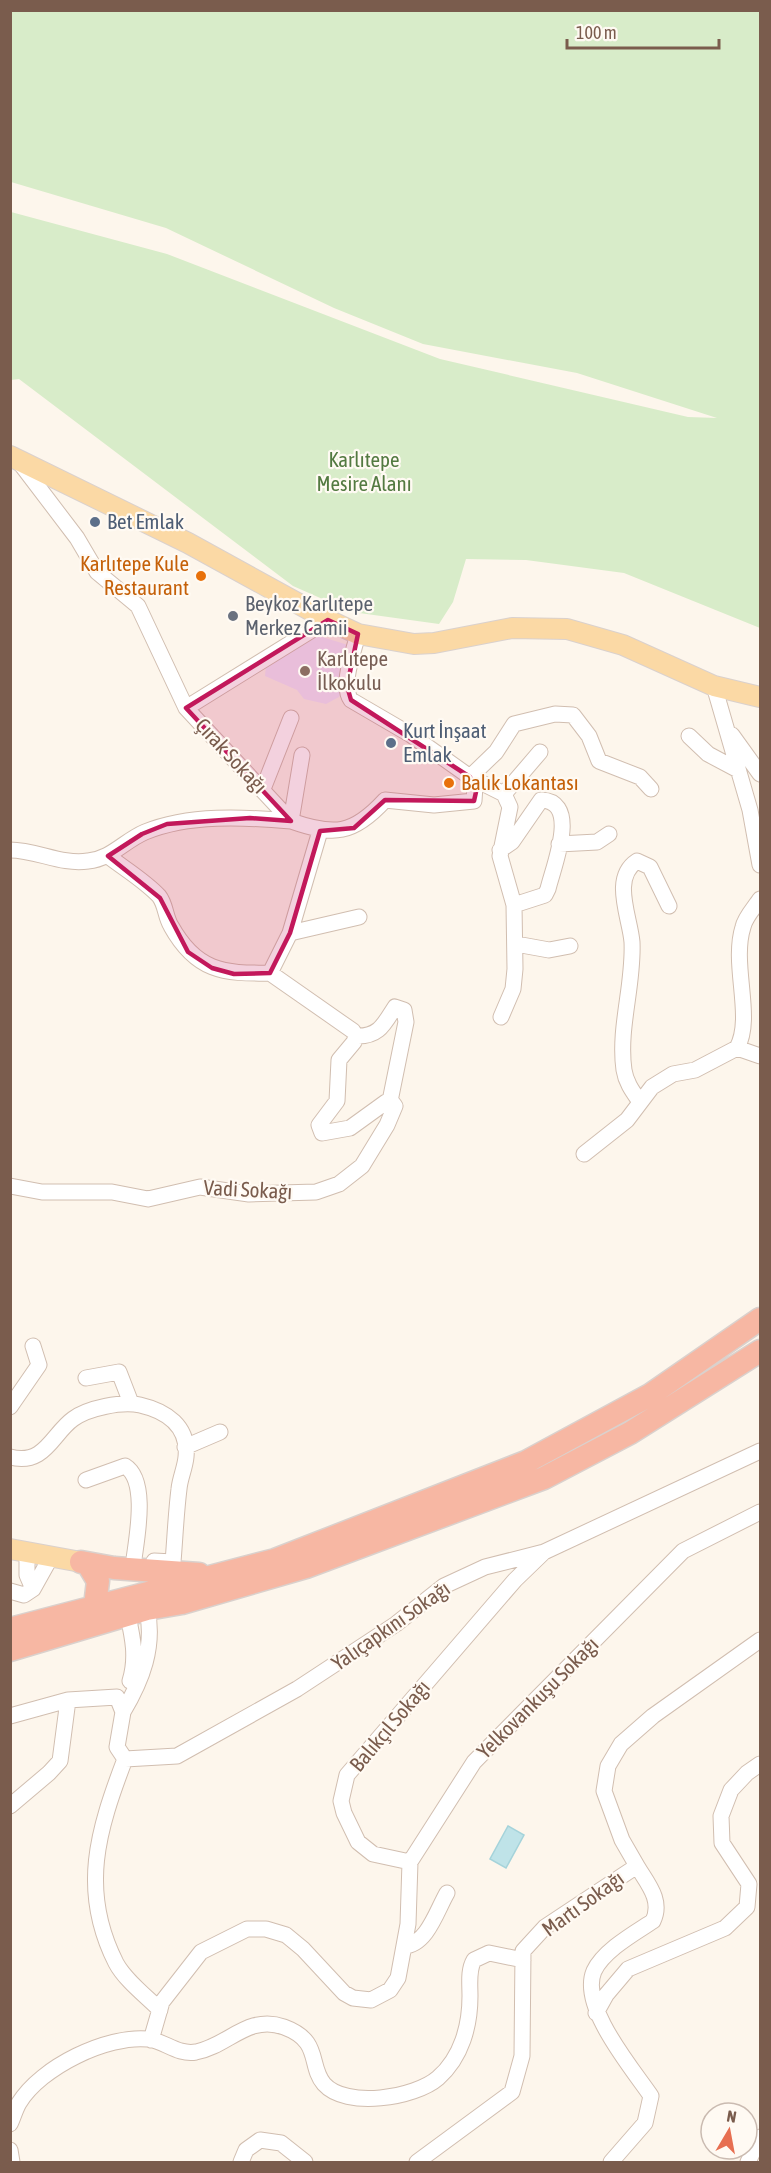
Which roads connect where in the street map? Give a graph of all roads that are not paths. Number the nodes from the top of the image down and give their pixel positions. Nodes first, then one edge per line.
1 (14, 457) edge
2 (328, 620) junction
3 (358, 634) junction
4 (714, 686) junction
5 (760, 697) edge
6 (186, 708) junction
7 (291, 718) dead end
8 (727, 728) junction
9 (689, 736) dead end
10 (540, 752) dead end
11 (302, 755) dead end
12 (738, 770) junction
13 (760, 774) edge
14 (470, 777) junction
15 (263, 789) junction
16 (651, 789) dead end
17 (504, 794) junction
18 (291, 821) junction
19 (320, 831) junction
20 (609, 834) dead end
21 (559, 844) junction
22 (10, 850) edge
23 (500, 850) junction
24 (108, 856) junction
25 (760, 865) edge
26 (760, 899) edge
27 (514, 905) junction
28 (669, 906) dead end
29 (359, 917) dead end
30 (290, 933) junction
31 (516, 944) junction
32 (570, 946) dead end
33 (270, 973) junction
34 (501, 1017) dead end
35 (356, 1036) junction
36 (737, 1048) junction
37 (760, 1056) edge
38 (390, 1101) junction
39 (640, 1102) junction
40 (584, 1154) dead end
41 (10, 1186) edge
42 (760, 1319) edge
43 (33, 1346) dead end
44 (760, 1351) edge
45 (86, 1377) dead end
46 (131, 1403) junction
47 (10, 1407) edge
48 (220, 1432) dead end
49 (185, 1447) junction
50 (760, 1451) edge
51 (10, 1457) edge
52 (86, 1480) dead end
53 (760, 1512) edge
54 (19, 1551) edge
55 (544, 1552) junction
56 (52, 1556) junction
57 (173, 1562) junction
58 (503, 1562) junction
59 (85, 1564) junction
60 (124, 1564) junction
61 (232, 1572) junction
62 (515, 1580) junction
63 (33, 1589) junction
64 (10, 1591) edge
65 (135, 1605) junction
66 (95, 1606) junction
67 (13, 1639) edge
68 (760, 1640) edge
69 (68, 1700) junction
70 (120, 1704) junction
71 (10, 1716) edge
72 (125, 1759) junction
73 (760, 1764) edge
74 (10, 1806) edge
75 (410, 1862) junction
76 (637, 1866) junction
77 (447, 1893) dead end
78 (404, 1946) junction
79 (523, 1960) junction
80 (160, 2010) junction
81 (596, 2013) junction
82 (151, 2040) junction
83 (10, 2124) edge
84 (760, 2137) edge
85 (10, 2150) edge
86 (12, 2163) edge
87 (241, 2163) edge
88 (305, 2163) edge
89 (417, 2163) edge
90 (611, 2163) edge
91 (748, 2163) edge

1 - 2 main road
1 - 6 street
2 - 3 main road
2 - 6 street, Çırak Sokağı
3 - 4 main road
3 - 14 street
4 - 5 main road
4 - 8 street
6 - 15 street, Çırak Sokağı
7 - 15 street
8 - 12 street
8 - 13 street
9 - 12 street
10 - 17 street
11 - 18 street, Çırak Sokağı
12 - 25 street
14 - 16 street
14 - 17 street
14 - 19 street
15 - 18 street, Çırak Sokağı
17 - 23 street
18 - 19 street
18 - 24 street, Çırak Sokağı
19 - 30 street
20 - 21 street
21 - 23 street
21 - 27 street
22 - 24 street, Çırak Sokağı
23 - 27 street
24 - 33 street
26 - 36 street
27 - 31 street
28 - 39 street
29 - 30 street
30 - 33 street
31 - 32 street
31 - 34 street
33 - 35 street
35 - 38 street
35 - 38 street
36 - 37 street
36 - 39 street
38 - 41 street, Vadi Sokağı
39 - 40 street
42 - 61 highway
43 - 47 street
44 - 65 highway
45 - 46 street
46 - 49 street
46 - 51 street
48 - 49 street
49 - 57 street
50 - 55 street, Yalıçapkını Sokağı
52 - 60 street
53 - 75 street, Yelkovankuşu Sokağı
54 - 56 main road
54 - 63 street
55 - 58 street, Yalıçapkını Sokağı
55 - 62 street, Balıkçıl Sokağı
56 - 59 main road
56 - 63 street
57 - 60 street
57 - 61 highway
58 - 62 street
58 - 72 street, Yalıçapkını Sokağı
59 - 60 highway
59 - 65 highway
59 - 66 highway
60 - 61 highway
60 - 65 highway
61 - 65 highway
62 - 75 street, Balıkçıl Sokağı
63 - 64 street
65 - 66 highway
65 - 67 highway
65 - 70 street
66 - 67 highway
68 - 76 street, Martı Sokağı
69 - 70 street
69 - 71 street
69 - 74 street
70 - 72 street
72 - 80 street
73 - 81 street
75 - 78 street
76 - 79 street, Martı Sokağı
76 - 81 street
77 - 78 street
78 - 80 street
79 - 82 street
79 - 89 street, Martı Sokağı
80 - 82 street
81 - 90 street
82 - 83 street
84 - 91 street
85 - 86 street
87 - 88 street

